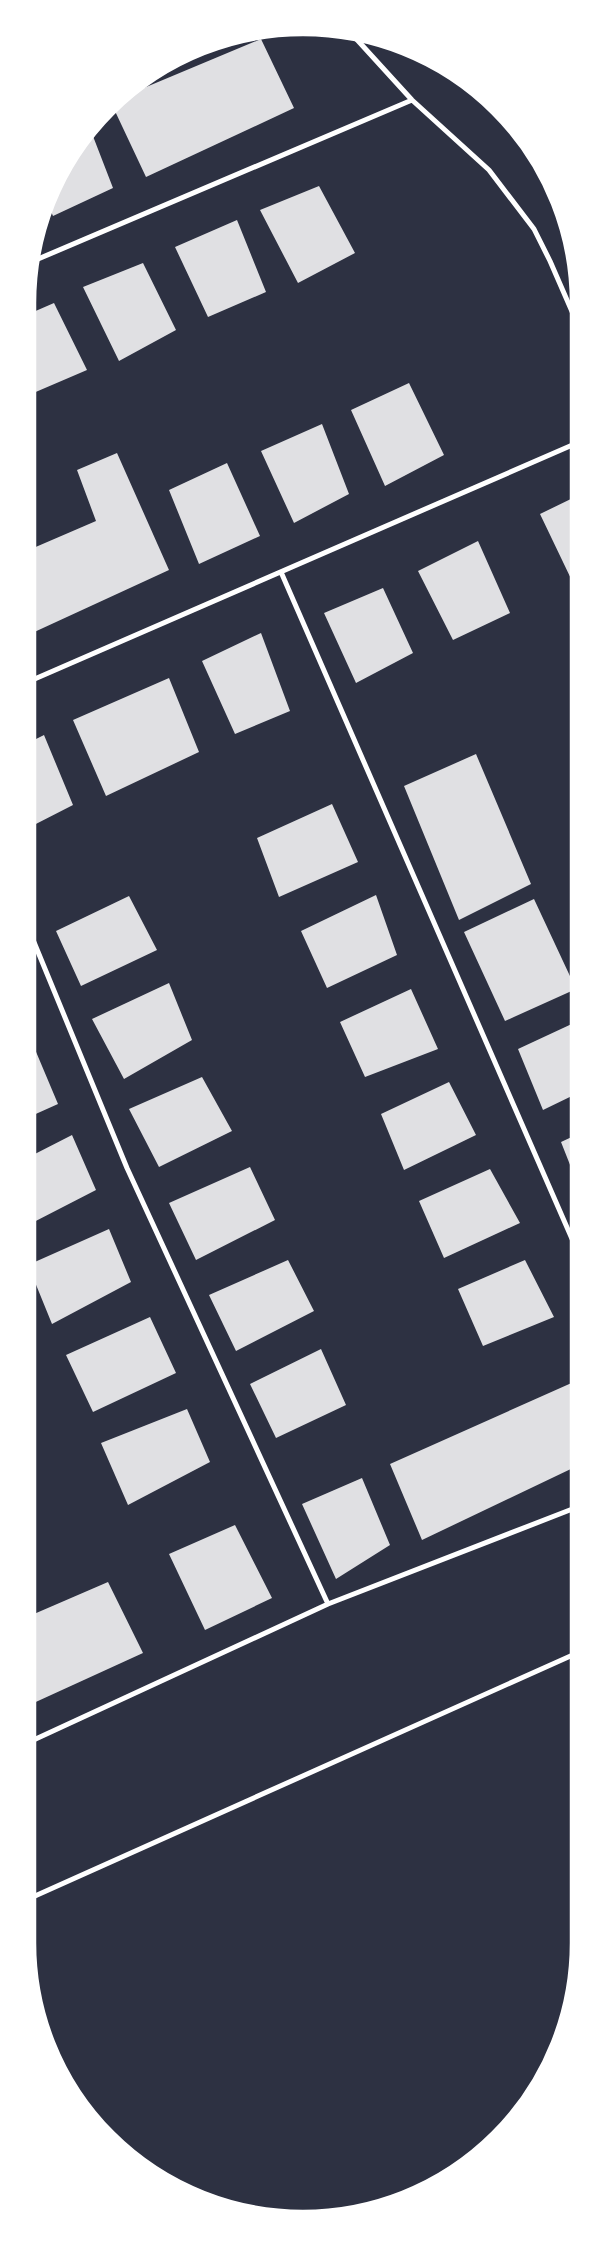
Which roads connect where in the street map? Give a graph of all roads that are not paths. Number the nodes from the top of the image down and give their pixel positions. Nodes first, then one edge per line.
1 (358, 41) edge
2 (412, 100) junction
3 (39, 259) edge
4 (571, 309) edge
5 (571, 446) edge
6 (281, 572) junction
7 (35, 679) edge
8 (35, 945) edge
9 (571, 1237) edge
10 (571, 1510) edge
11 (328, 1604) junction
12 (571, 1656) edge
13 (35, 1739) edge
14 (35, 1896) edge

1 - 2 street
2 - 3 street
2 - 4 street
5 - 6 street
6 - 7 street
6 - 9 street
8 - 11 street
10 - 11 street
11 - 13 street
12 - 14 street

